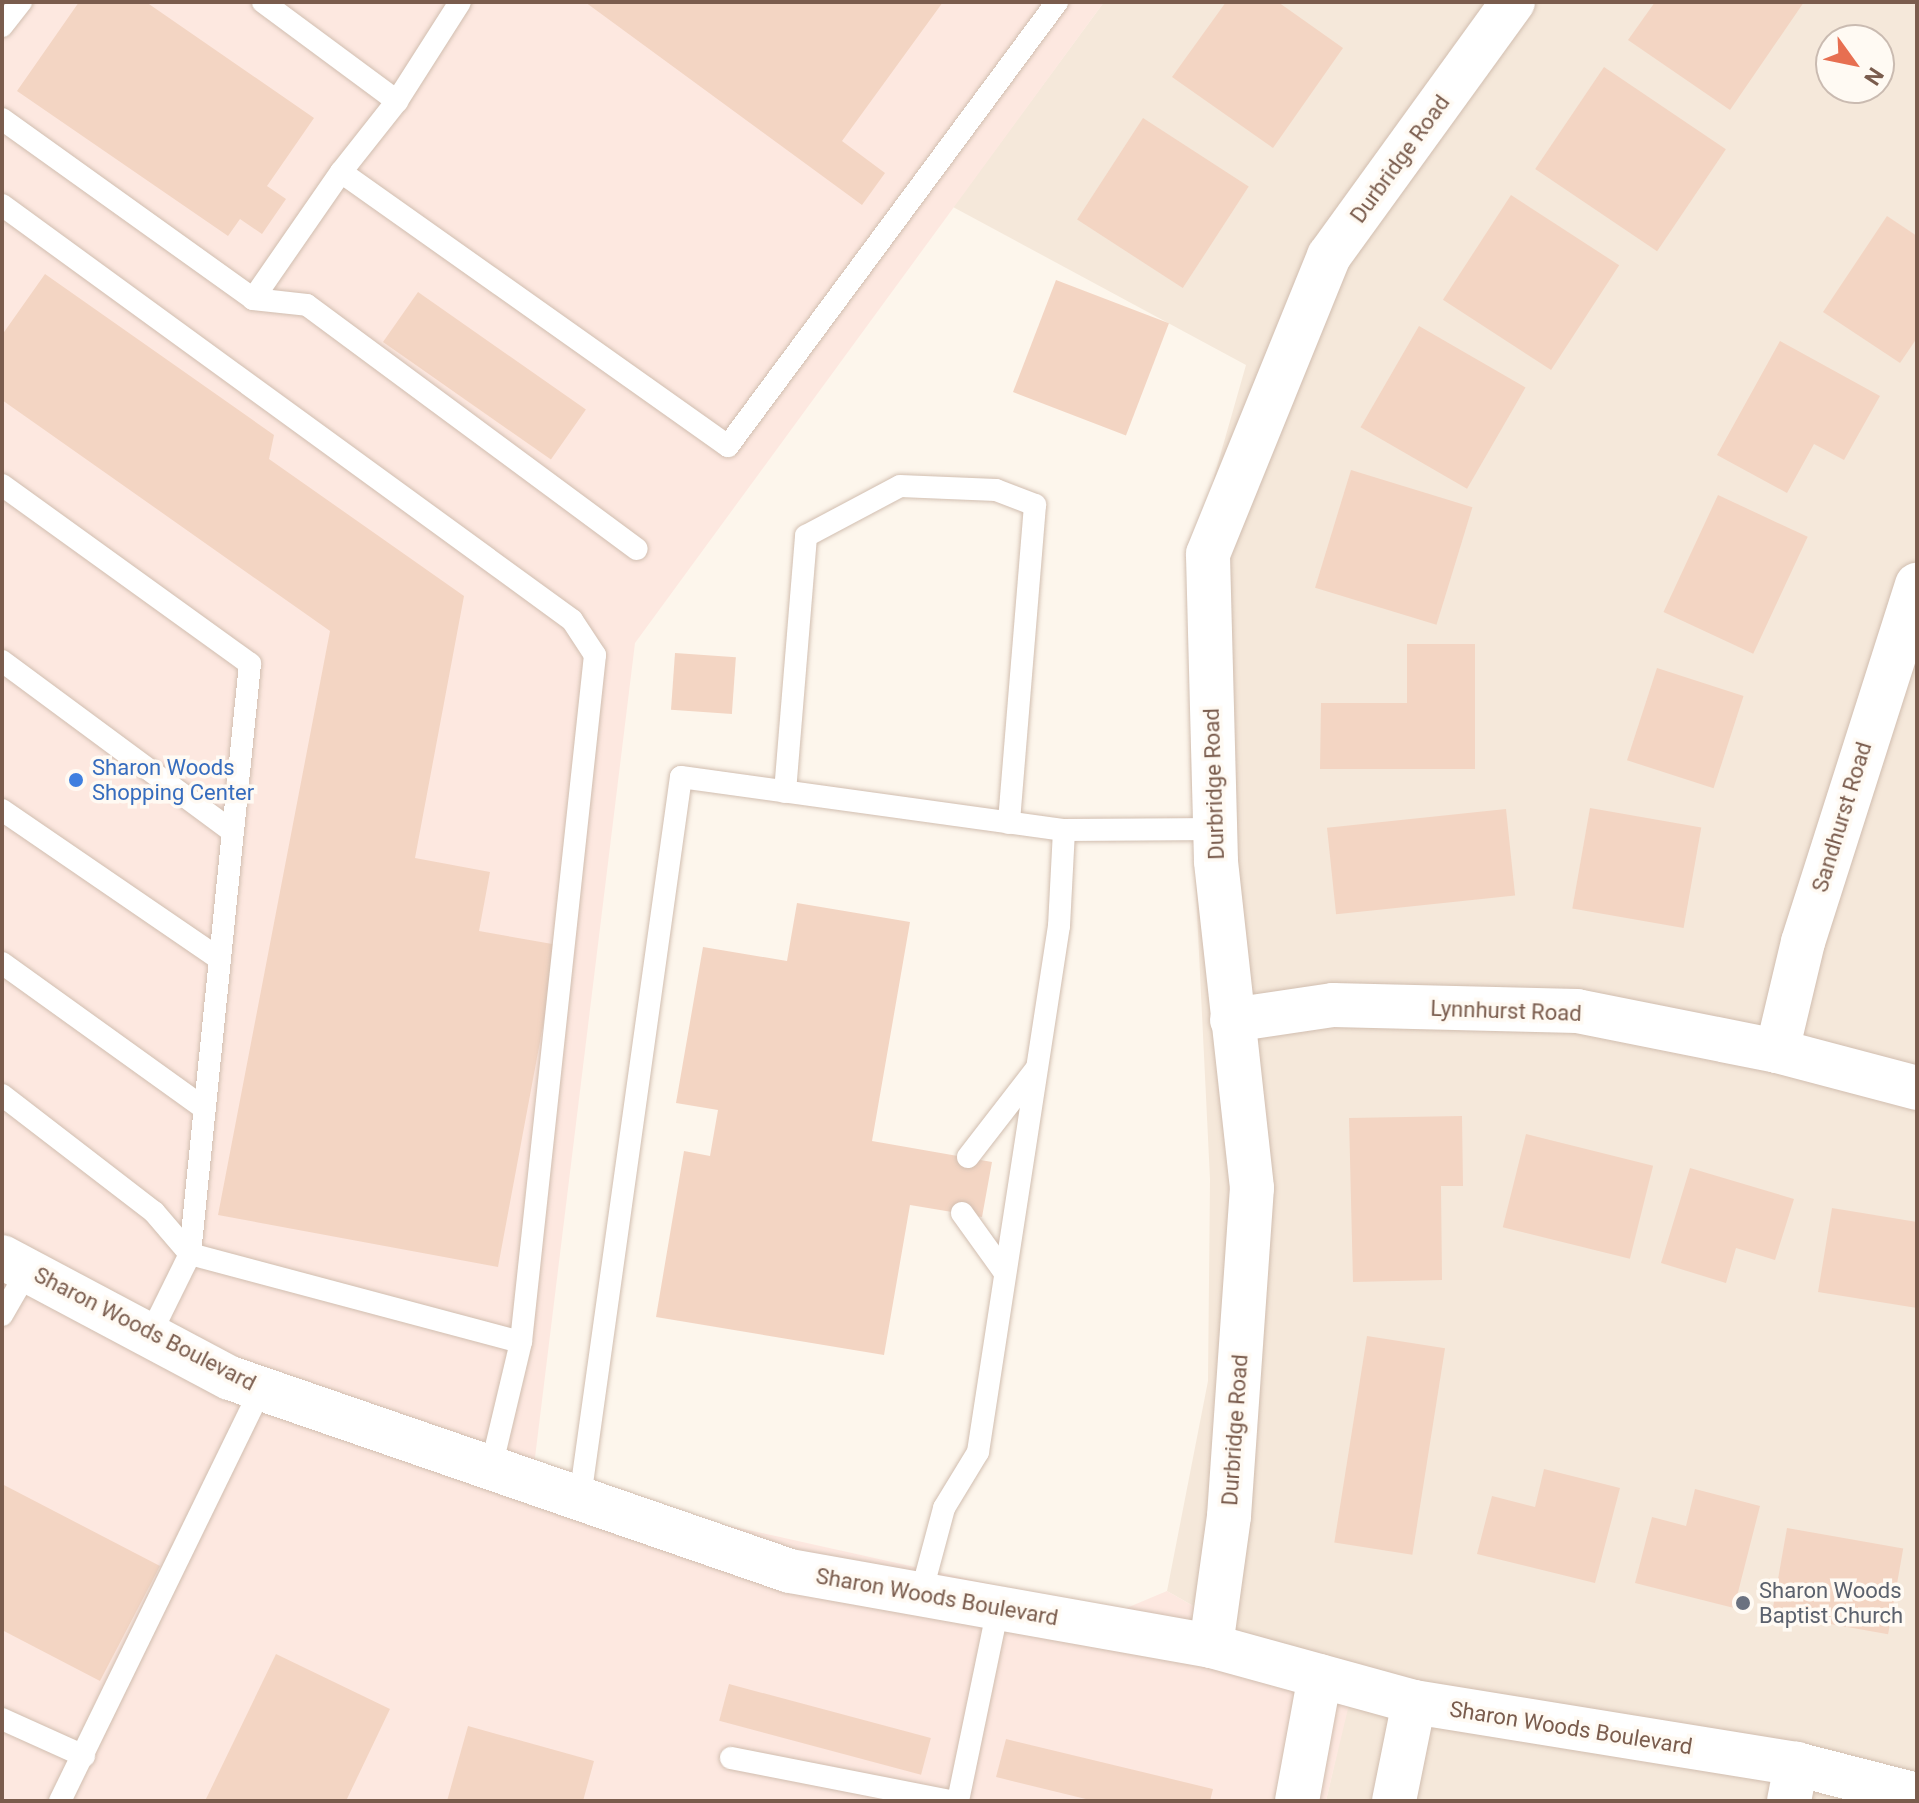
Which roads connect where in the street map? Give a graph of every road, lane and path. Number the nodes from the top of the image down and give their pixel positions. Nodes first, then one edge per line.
1 (21, 2) edge
2 (263, 2) edge
3 (460, 2) edge
4 (1057, 2) edge
5 (1513, 2) edge
6 (2, 26) edge
7 (397, 101) junction
8 (2, 119) edge
9 (341, 172) junction
10 (5, 215) edge
11 (253, 299) junction
12 (2, 485) edge
13 (637, 549) dead end
14 (1917, 585) edge
15 (2, 661) edge
16 (785, 792) junction
17 (2, 810) edge
18 (1009, 823) junction
19 (1215, 829) junction
20 (230, 830) junction
21 (1064, 830) junction
22 (217, 957) junction
23 (2, 963) edge
24 (1232, 1020) junction
25 (1777, 1051) junction
26 (1037, 1068) junction
27 (1917, 1088) edge
28 (2, 1095) edge
29 (204, 1108) junction
30 (968, 1157) dead end
31 (962, 1213) dead end
32 (190, 1254) junction
33 (15, 1263) edge
34 (1005, 1273) junction
35 (2, 1315) edge
36 (150, 1335) junction
37 (521, 1342) junction
38 (261, 1388) junction
39 (491, 1468) junction
40 (580, 1498) junction
41 (921, 1594) junction
42 (998, 1608) junction
43 (1211, 1646) junction
44 (1320, 1676) junction
45 (1414, 1702) junction
46 (2, 1719) edge
47 (84, 1756) junction
48 (731, 1758) dead end
49 (1792, 1783) edge
50 (1917, 1795) edge
51 (60, 1801) edge
52 (951, 1801) edge
53 (958, 1801) edge
54 (1297, 1801) edge
55 (1394, 1801) edge

1 - 6 lane
2 - 7 lane
3 - 7 lane
4 - 9 lane
5 - 19 street, Durbridge Road
7 - 9 lane
8 - 11 lane
9 - 11 lane
10 - 37 lane
11 - 13 lane
12 - 20 lane
14 - 25 street, Sandhurst Road
15 - 20 lane
16 - 18 lane
16 - 18 lane
16 - 40 lane
17 - 22 lane
18 - 21 lane
19 - 21 lane
19 - 24 street, Durbridge Road
20 - 22 lane
21 - 26 lane
22 - 29 lane
23 - 29 lane
24 - 25 street, Lynnhurst Road
24 - 43 street, Durbridge Road
25 - 27 street, Lynnhurst Road
26 - 30 lane
26 - 34 lane
28 - 32 lane
29 - 32 lane
31 - 34 lane
32 - 36 lane
32 - 37 lane
33 - 35 lane
33 - 36 street, Sharon Woods Boulevard
34 - 41 lane
36 - 38 street, Sharon Woods Boulevard
37 - 39 lane
38 - 39 street, Sharon Woods Boulevard
38 - 47 lane
39 - 40 street, Sharon Woods Boulevard
40 - 41 street, Sharon Woods Boulevard
41 - 42 street, Sharon Woods Boulevard
42 - 43 street, Sharon Woods Boulevard
42 - 53 lane
43 - 44 street, Sharon Woods Boulevard
44 - 45 street, Sharon Woods Boulevard
44 - 54 street
45 - 49 street, Sharon Woods Boulevard
45 - 55 street
46 - 47 lane
47 - 51 lane
48 - 52 lane
49 - 50 street, Sharon Woods Boulevard

